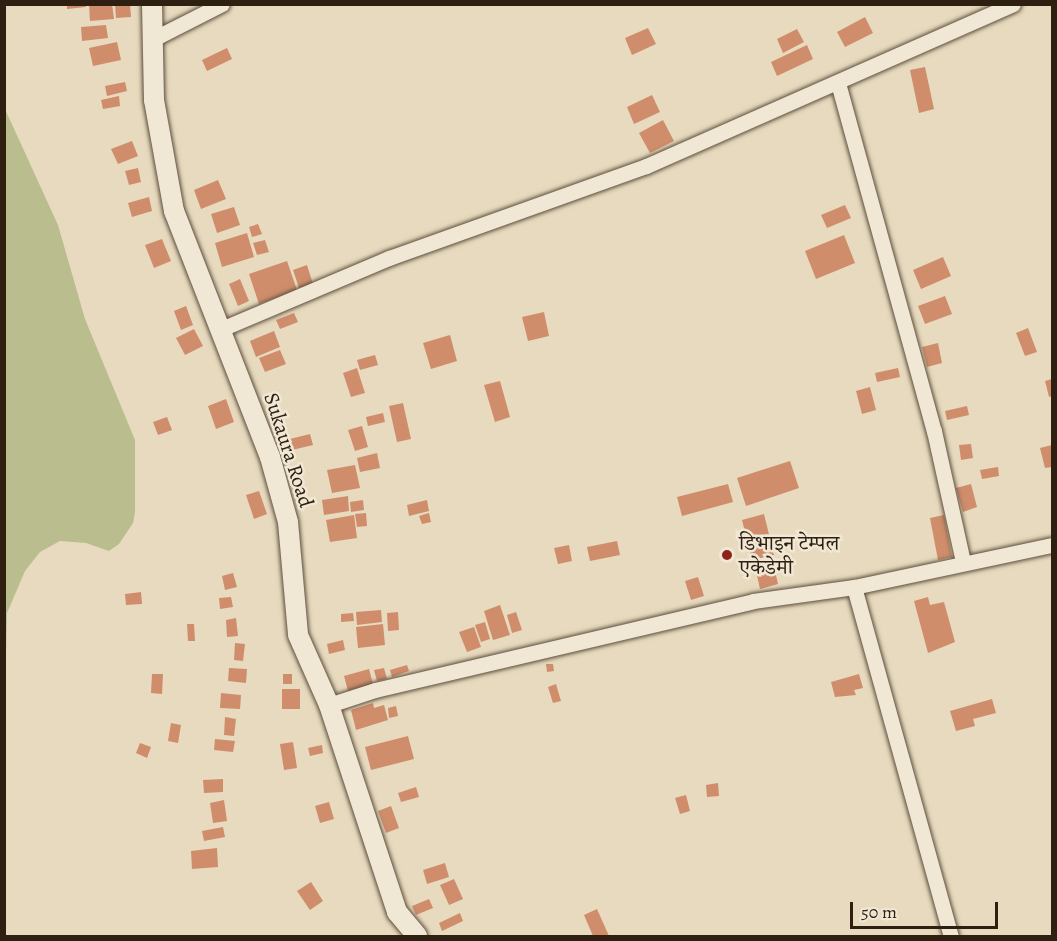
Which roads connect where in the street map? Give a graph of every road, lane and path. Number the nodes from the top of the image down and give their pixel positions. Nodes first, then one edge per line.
1 (152, 4) edge
2 (222, 4) edge
3 (1013, 4) edge
4 (153, 39) junction
5 (838, 83) junction
6 (219, 330) junction
7 (1053, 545) edge
8 (963, 562) junction
9 (854, 587) junction
10 (329, 705) junction
11 (417, 936) edge
12 (951, 936) edge

1 - 4 street, Sukaura Road
2 - 4 street
3 - 5 street
4 - 6 street, Sukaura Road
5 - 6 street
5 - 8 street
6 - 10 street, Sukaura Road
7 - 8 street
8 - 9 street
9 - 10 street
9 - 12 street
10 - 11 street, Sukaura Road

